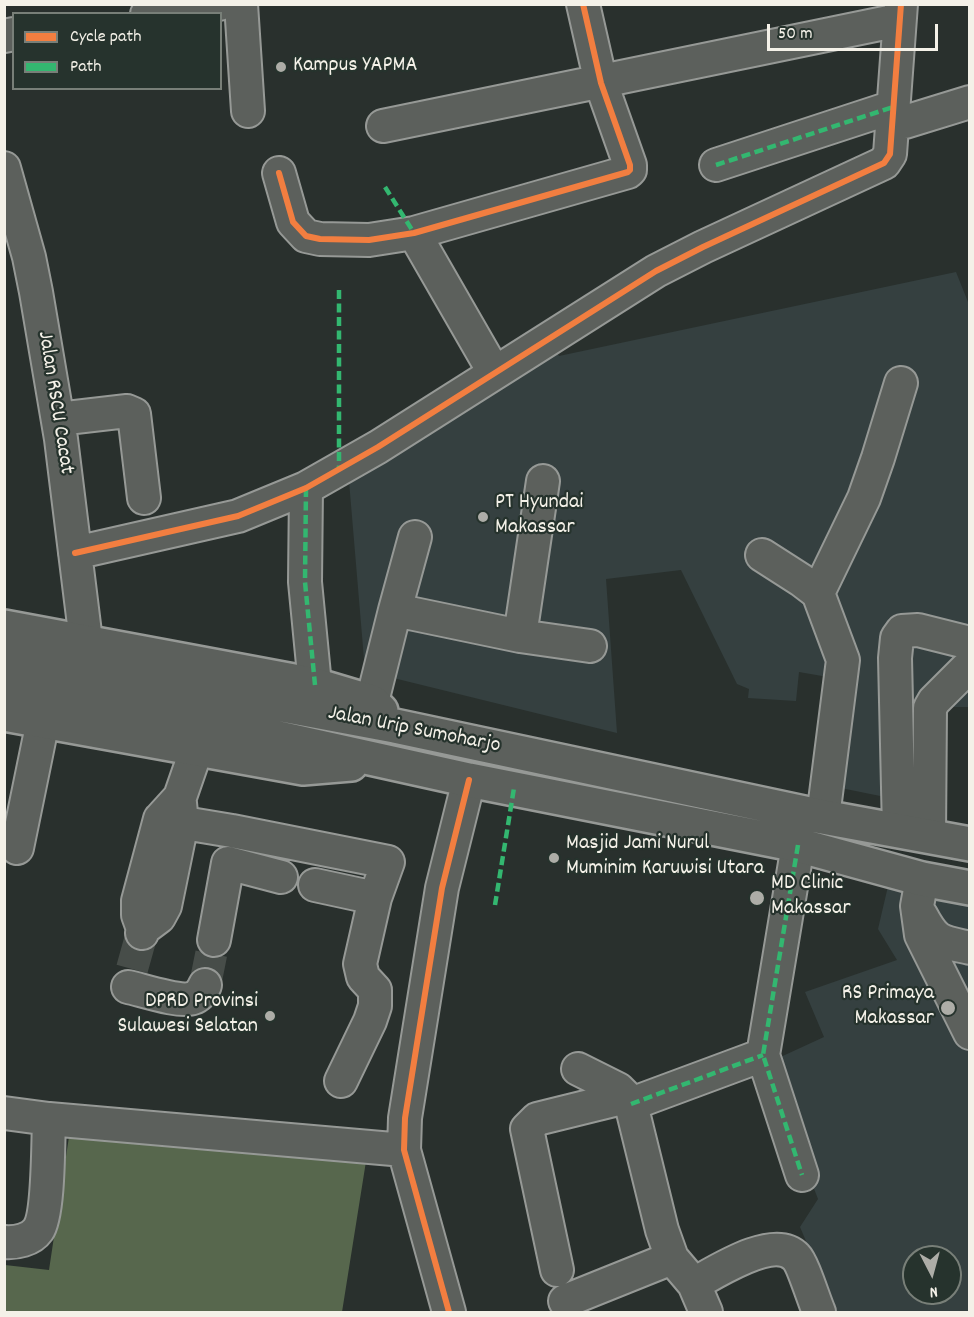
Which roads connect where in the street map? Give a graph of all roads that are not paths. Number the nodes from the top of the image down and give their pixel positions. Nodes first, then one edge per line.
1 (219, 4) edge
2 (241, 4) edge
3 (583, 4) edge
4 (165, 9) edge
5 (900, 12) edge
6 (601, 83) junction
7 (969, 102) edge
8 (248, 111) dead end
9 (899, 114) junction
10 (383, 126) dead end
11 (716, 165) dead end
12 (4, 168) edge
13 (279, 173) dead end
14 (414, 233) junction
15 (17, 261) edge
16 (494, 372) junction
17 (901, 384) dead end
18 (58, 419) junction
19 (543, 481) dead end
20 (306, 488) junction
21 (144, 498) dead end
22 (415, 537) dead end
23 (75, 553) junction
24 (762, 555) dead end
25 (818, 593) junction
26 (395, 610) junction
27 (4, 627) edge
28 (520, 636) junction
29 (86, 641) junction
30 (969, 643) edge
31 (590, 646) dead end
32 (4, 653) edge
33 (895, 658) junction
34 (843, 660) junction
35 (969, 665) edge
36 (4, 684) edge
37 (315, 685) junction
38 (372, 702) junction
39 (4, 714) edge
40 (244, 714) junction
41 (43, 721) junction
42 (395, 726) junction
43 (197, 748) junction
44 (392, 762) junction
45 (468, 780) junction
46 (174, 813) junction
47 (823, 817) junction
48 (232, 831) junction
49 (914, 834) junction
50 (969, 844) edge
51 (798, 845) junction
52 (17, 848) dead end
53 (228, 863) junction
54 (281, 877) dead end
55 (315, 885) dead end
56 (969, 888) edge
57 (919, 893) junction
58 (375, 898) junction
59 (143, 931) tunnel mouth
60 (214, 940) tunnel mouth
61 (969, 948) edge
62 (206, 985) dead end
63 (128, 987) dead end
64 (969, 1033) edge
65 (763, 1055) junction
66 (578, 1069) dead end
67 (341, 1081) dead end
68 (628, 1101) junction
69 (4, 1113) edge
70 (48, 1119) junction
71 (404, 1150) junction
72 (802, 1175) dead end
73 (4, 1242) edge
74 (672, 1258) junction
75 (557, 1270) dead end
76 (694, 1284) junction
77 (565, 1301) dead end
78 (450, 1312) edge
79 (706, 1312) edge
80 (819, 1312) edge

1 - 4 street
2 - 8 street
3 - 6 street
5 - 6 street
5 - 9 street
6 - 10 street
6 - 14 street
7 - 9 street
9 - 11 street
9 - 16 street
12 - 15 street, Jalan RSCU Cacat
13 - 14 street
14 - 16 street
15 - 18 street, Jalan RSCU Cacat
16 - 20 street
17 - 25 street
18 - 21 street
18 - 23 street, Jalan RSCU Cacat
19 - 28 street
20 - 23 street
20 - 37 street
22 - 26 street
23 - 29 street, Jalan RSCU Cacat
24 - 25 street
25 - 34 street
26 - 28 street
26 - 38 street
27 - 29 highway
28 - 31 street
29 - 37 highway
30 - 33 street
32 - 40 highway, Jalan Urip Sumoharjo
33 - 34 street
33 - 49 street
34 - 47 street
35 - 49 street
36 - 40 highway, Jalan Urip Sumoharjo
37 - 38 highway
38 - 42 highway
39 - 41 highway
40 - 42 highway, Jalan Urip Sumoharjo
40 - 44 highway, Jalan Urip Sumoharjo
41 - 43 highway
41 - 52 street
42 - 47 highway, Jalan Urip Sumoharjo
43 - 44 highway
43 - 46 street
44 - 45 highway, Jalan Urip Sumoharjo
45 - 51 highway, Jalan Urip Sumoharjo
45 - 71 street
46 - 48 street
46 - 59 street
47 - 49 highway, Jalan Urip Sumoharjo
48 - 53 street
48 - 58 street
49 - 50 highway, Jalan Urip Sumoharjo
51 - 57 highway, Jalan Urip Sumoharjo
51 - 65 street
53 - 54 street
53 - 60 street
55 - 58 street
56 - 57 highway, Jalan Urip Sumoharjo
57 - 61 street
57 - 64 street
58 - 67 street
62 - 63 street
65 - 68 street
65 - 72 street
66 - 68 street
68 - 74 street
68 - 75 street
69 - 70 street
70 - 71 street
70 - 73 street
71 - 78 street
74 - 76 street
74 - 77 street
76 - 79 street
76 - 80 street

